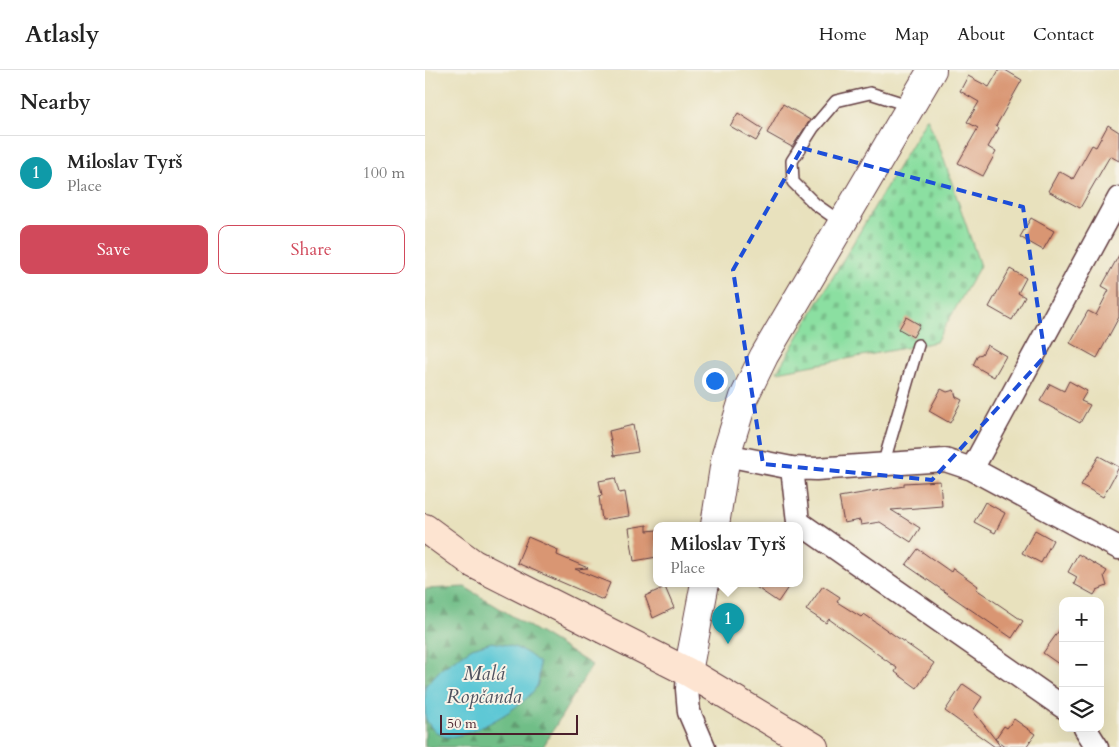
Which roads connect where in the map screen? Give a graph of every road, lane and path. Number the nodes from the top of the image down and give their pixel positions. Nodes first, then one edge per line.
1 (932, 70) edge
2 (911, 106) junction
3 (1119, 198) edge
4 (842, 223) junction
5 (918, 345) dead end
6 (726, 455) junction
7 (883, 465) junction
8 (792, 468) junction
9 (972, 469) junction
10 (715, 522) edge
11 (798, 522) edge
12 (803, 525) edge
13 (427, 535) edge
14 (1119, 548) edge
15 (704, 587) edge
16 (688, 672) junction
17 (1059, 704) edge
18 (1088, 732) edge
19 (704, 747) edge
20 (814, 747) edge
21 (1097, 747) edge

1 - 2 street
2 - 4 street
2 - 4 lane
3 - 9 street
4 - 6 street
5 - 7 lane
6 - 8 street
6 - 10 street
7 - 8 street
7 - 9 street
8 - 11 street
9 - 14 street
12 - 17 street
13 - 16 main road
15 - 16 street
16 - 19 street
16 - 20 main road
18 - 21 street

